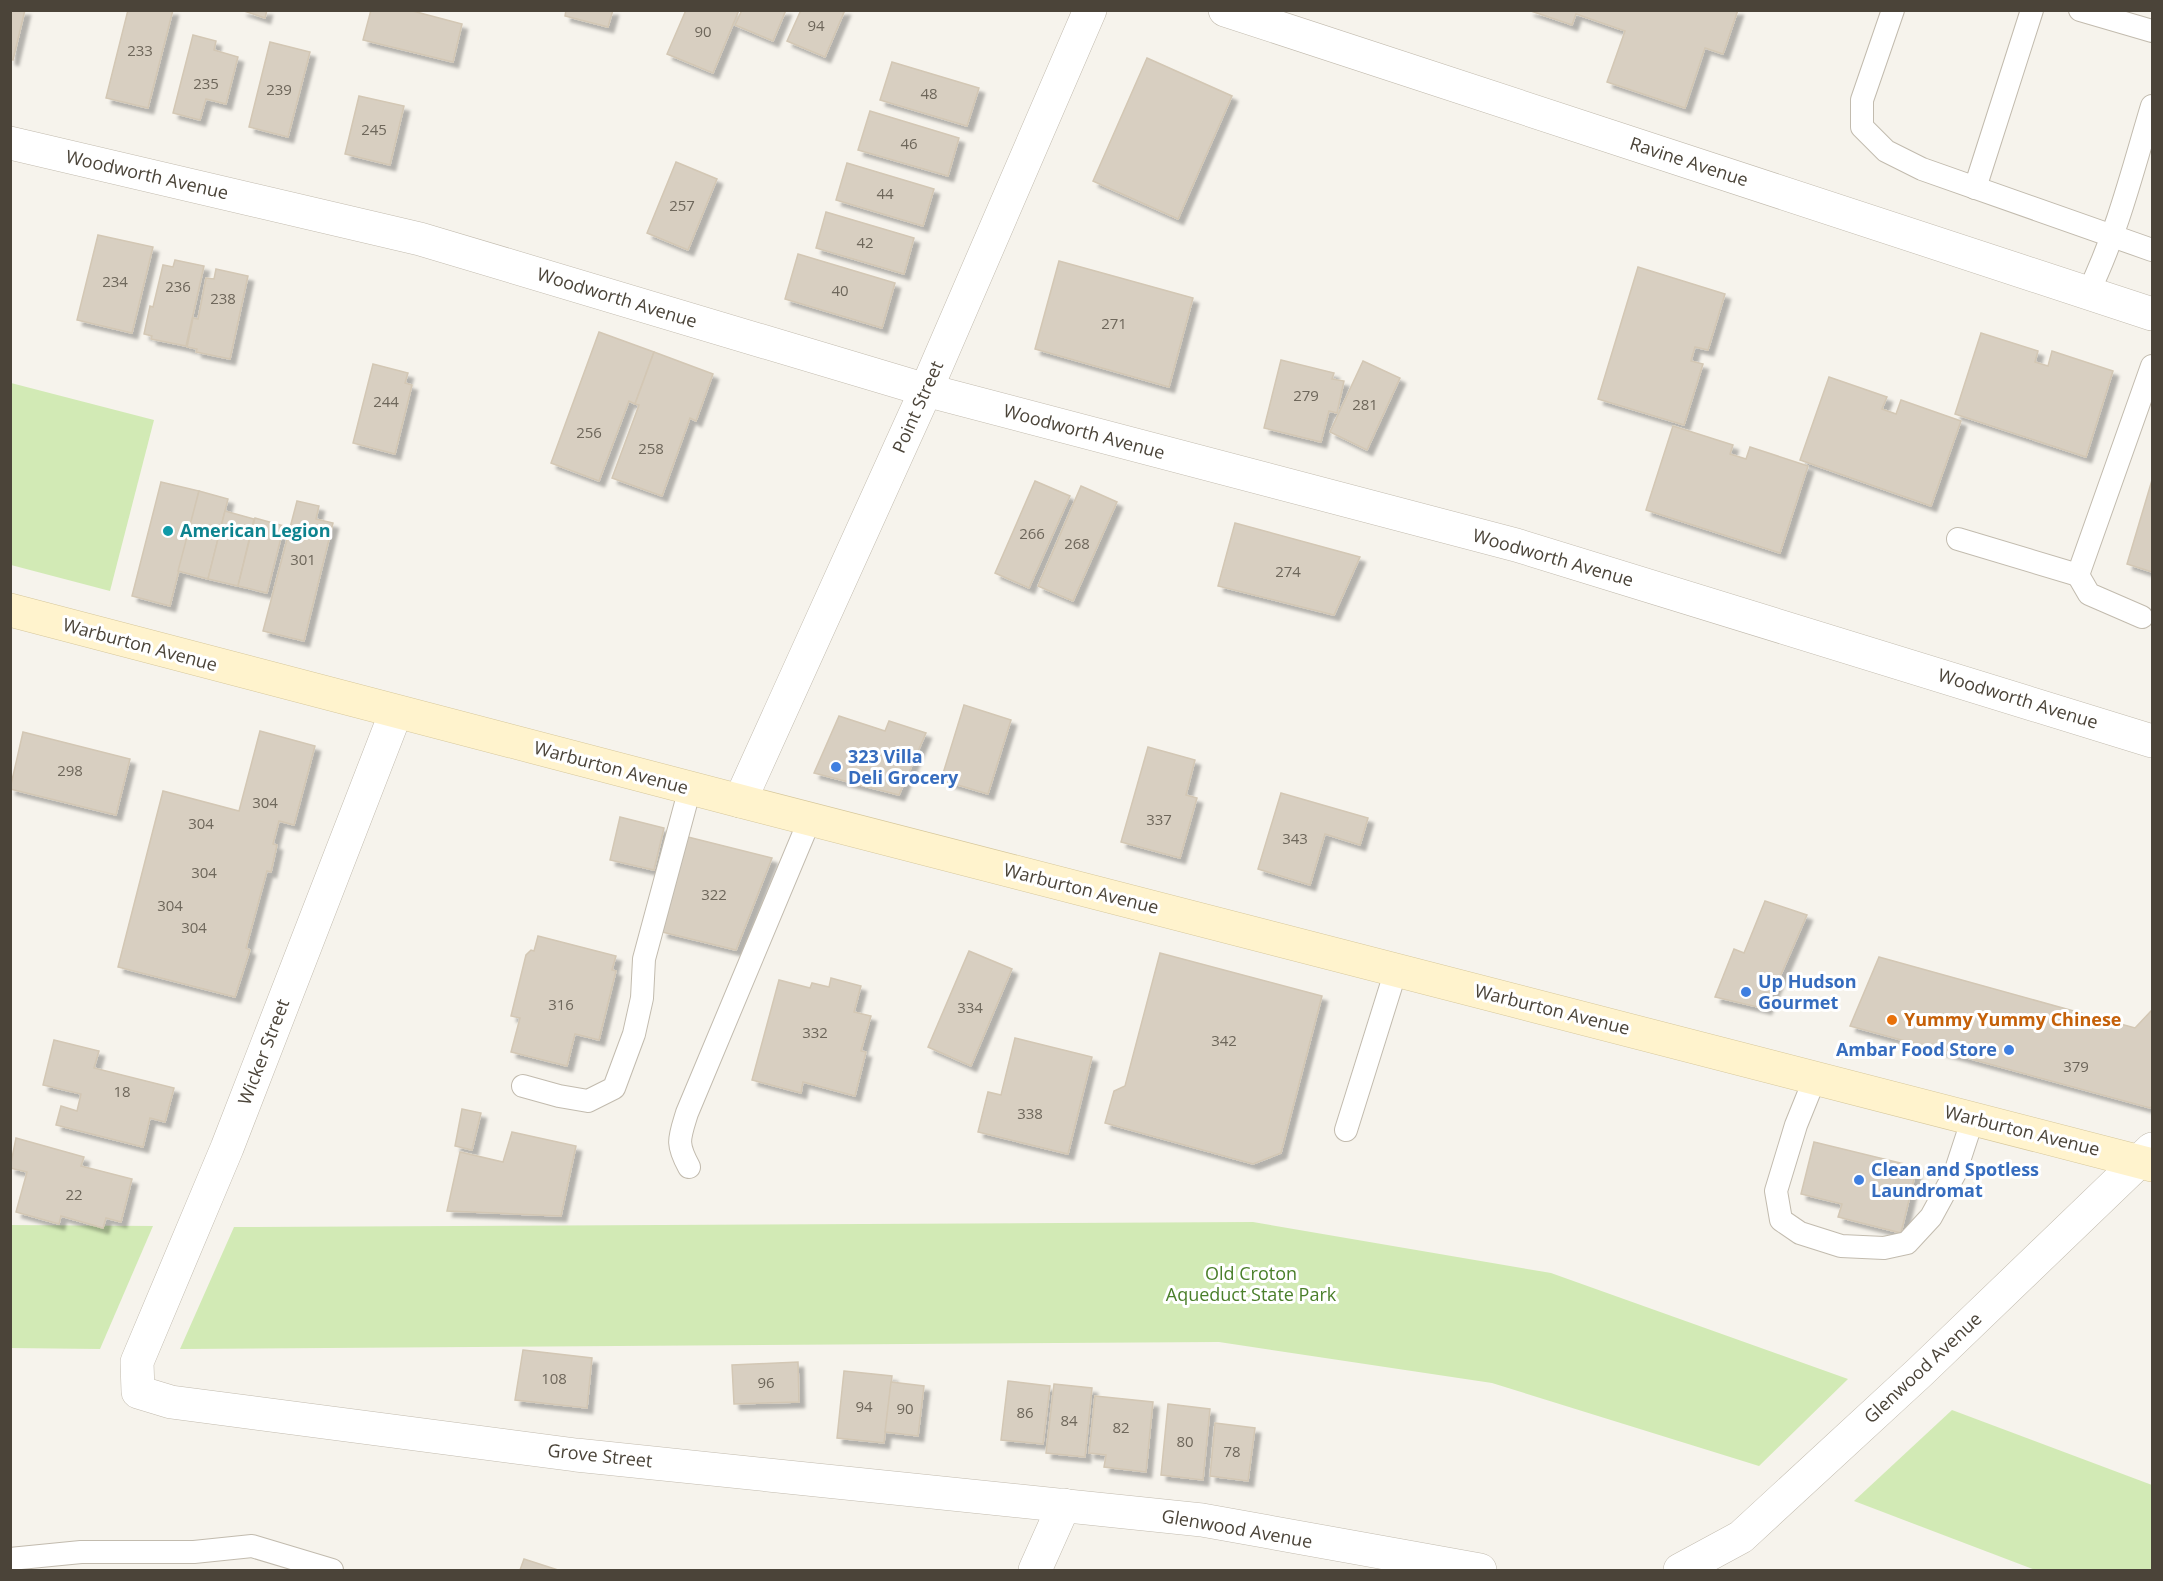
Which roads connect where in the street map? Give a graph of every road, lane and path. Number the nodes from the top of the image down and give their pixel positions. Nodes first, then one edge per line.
1 (1090, 10) edge
2 (1225, 10) edge
3 (1893, 10) edge
4 (2032, 10) edge
5 (2080, 10) edge
6 (2152, 32) edge
7 (2152, 106) edge
8 (10, 143) edge
9 (1975, 188) junction
10 (2112, 237) junction
11 (2152, 250) edge
12 (2088, 293) junction
13 (2152, 314) edge
14 (2152, 366) edge
15 (926, 390) junction
16 (1958, 539) dead end
17 (2078, 575) junction
18 (10, 610) edge
19 (2142, 617) dead end
20 (396, 712) junction
21 (2152, 741) edge
22 (690, 788) junction
23 (740, 801) junction
24 (810, 819) junction
25 (1396, 970) junction
26 (1815, 1078) junction
27 (523, 1086) dead end
28 (1972, 1118) junction
29 (1346, 1130) dead end
30 (2148, 1158) edge
31 (689, 1167) dead end
32 (138, 1392) joint
33 (1064, 1505) junction
34 (10, 1559) edge
35 (332, 1570) edge
36 (1035, 1570) edge
37 (1480, 1570) edge
38 (1680, 1570) edge

1 - 15 street, Point Street
2 - 12 street, Ravine Avenue
3 - 9 lane
4 - 9 lane
5 - 6 lane
7 - 10 lane
8 - 15 street, Woodworth Avenue
9 - 10 lane
10 - 11 lane
10 - 12 lane
12 - 13 street, Ravine Avenue
14 - 17 lane
15 - 21 street, Woodworth Avenue
15 - 23 street, Point Street
16 - 17 lane
17 - 19 lane
18 - 20 street, Warburton Avenue
20 - 22 street, Warburton Avenue
20 - 32 street, Wicker Street
22 - 23 street, Warburton Avenue
22 - 27 lane
23 - 24 street, Warburton Avenue
24 - 25 street, Warburton Avenue
24 - 31 lane
25 - 26 street, Warburton Avenue
25 - 29 lane
26 - 28 street, Warburton Avenue
26 - 28 lane
28 - 30 street, Warburton Avenue
30 - 38 street, Glenwood Avenue
32 - 33 street, Grove Street
33 - 36 street
33 - 37 street, Glenwood Avenue
34 - 35 lane

